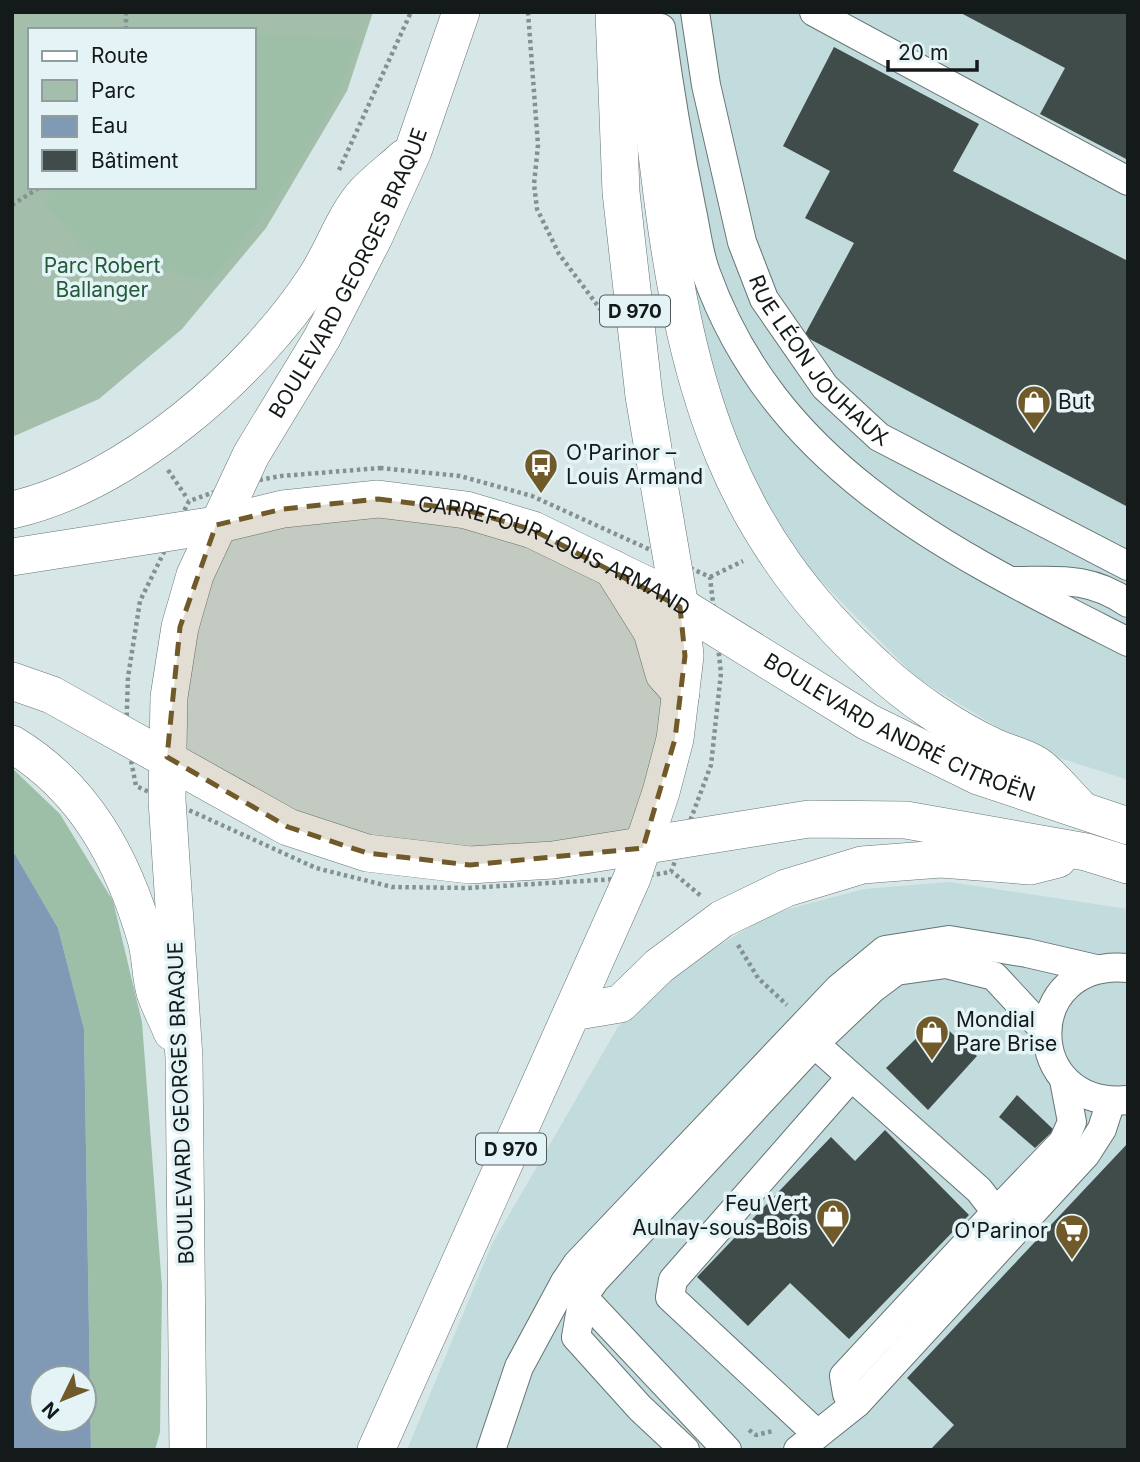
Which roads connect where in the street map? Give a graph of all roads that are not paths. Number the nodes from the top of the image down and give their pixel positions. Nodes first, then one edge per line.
1 (461, 12) edge
2 (614, 12) edge
3 (644, 12) edge
4 (657, 12) edge
5 (695, 12) edge
6 (814, 12) edge
7 (413, 150) junction
8 (1128, 181) edge
9 (12, 510) edge
10 (216, 525) junction
11 (12, 557) edge
12 (1128, 566) edge
13 (611, 567) junction
14 (1008, 581) junction
15 (1122, 591) edge
16 (680, 607) junction
17 (1128, 642) edge
18 (12, 681) edge
19 (681, 693) junction
20 (12, 744) edge
21 (167, 757) junction
22 (1084, 813) junction
23 (1128, 826) edge
24 (1086, 852) junction
25 (638, 863) junction
26 (1128, 865) edge
27 (1128, 968) edge
28 (1096, 970) junction
29 (572, 1012) junction
30 (1046, 1031) junction
31 (807, 1033) junction
32 (184, 1058) junction
33 (850, 1079) junction
34 (1064, 1080) junction
35 (1119, 1101) edge
36 (996, 1212) junction
37 (574, 1290) junction
38 (857, 1403) junction
39 (809, 1444) edge
40 (188, 1450) edge
41 (376, 1450) edge
42 (491, 1450) edge
43 (685, 1450) edge
44 (727, 1450) edge

1 - 7 main road, BOULEVARD GEORGES BRAQUE
2 - 16 main road, D 970
3 - 22 main road
4 - 14 lane
5 - 12 lane, RUE LÉON JOUHAUX
6 - 8 lane
7 - 9 main road
7 - 10 main road, BOULEVARD GEORGES BRAQUE
10 - 11 main road
10 - 13 main road, CARREFOUR LOUIS ARMAND
10 - 21 main road
13 - 16 main road, CARREFOUR LOUIS ARMAND
13 - 19 main road
14 - 15 lane
14 - 17 lane
16 - 19 main road, CARREFOUR LOUIS ARMAND
16 - 22 main road, BOULEVARD ANDRÉ CITROËN
18 - 21 main road
19 - 25 main road, CARREFOUR LOUIS ARMAND
20 - 32 main road
21 - 25 main road
21 - 32 main road, BOULEVARD GEORGES BRAQUE
22 - 23 main road, BOULEVARD ANDRÉ CITROËN
24 - 25 main road
24 - 26 main road
24 - 29 main road
25 - 29 main road, D 970
27 - 28 lane
28 - 30 lane
28 - 31 lane
29 - 41 main road, D 970
30 - 31 lane
30 - 34 lane
31 - 33 lane
31 - 37 lane
32 - 40 main road, BOULEVARD GEORGES BRAQUE
33 - 36 lane
33 - 39 lane
34 - 35 lane
34 - 36 lane
35 - 38 lane
36 - 38 lane
37 - 42 lane
37 - 43 lane
37 - 44 lane
38 - 39 lane

